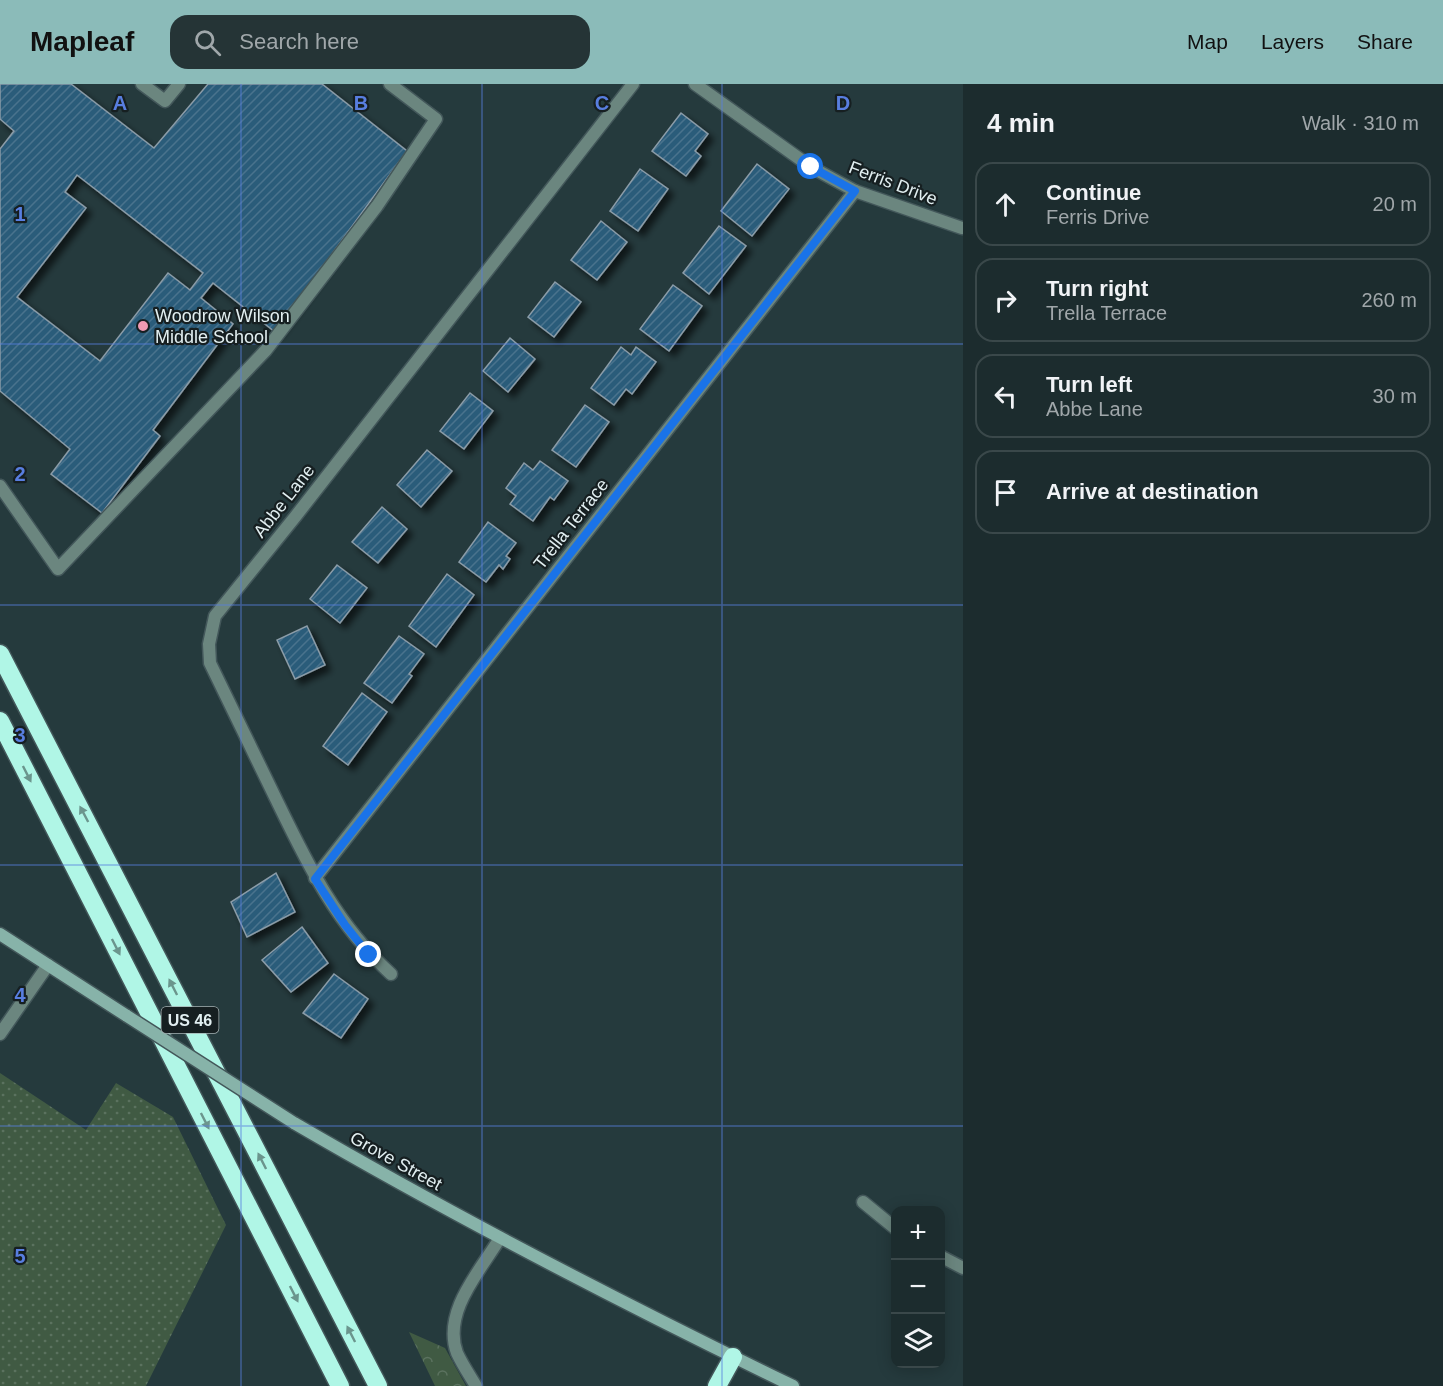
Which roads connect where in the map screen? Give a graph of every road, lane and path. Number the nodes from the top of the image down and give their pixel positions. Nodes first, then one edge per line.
1 (142, 84) edge
2 (179, 84) edge
3 (390, 84) edge
4 (633, 84) edge
5 (695, 84) edge
6 (855, 191) junction
7 (962, 228) edge
8 (0, 486) edge
9 (0, 654) edge
10 (0, 722) edge
11 (315, 879) junction
12 (0, 934) edge
13 (48, 965) junction
14 (392, 974) dead end
15 (0, 1034) edge
16 (863, 1202) dead end
17 (891, 1224) edge
18 (500, 1238) junction
19 (945, 1259) edge
20 (963, 1268) edge
21 (317, 1341) junction
22 (733, 1357) junction
23 (327, 1386) edge
24 (340, 1386) edge
25 (378, 1386) edge
26 (476, 1386) edge
27 (717, 1386) edge
28 (793, 1386) edge

1 - 2 street
3 - 8 street
4 - 11 street, Abbe Lane
5 - 6 street, Ferris Drive
6 - 7 street, Ferris Drive
6 - 11 street, Trella Terrace
25 -> 9 highway, US 46
10 -> 21 highway, US 46
11 - 14 street, Abbe Lane
12 - 13 street, Grove Street
13 - 15 street
13 - 18 street, Grove Street, bridge
16 - 17 street
18 - 22 street, Grove Street
18 - 26 street
19 - 20 street
21 - 23 highway
21 - 24 highway, US 46
22 - 27 highway
22 - 28 street, Grove Street

